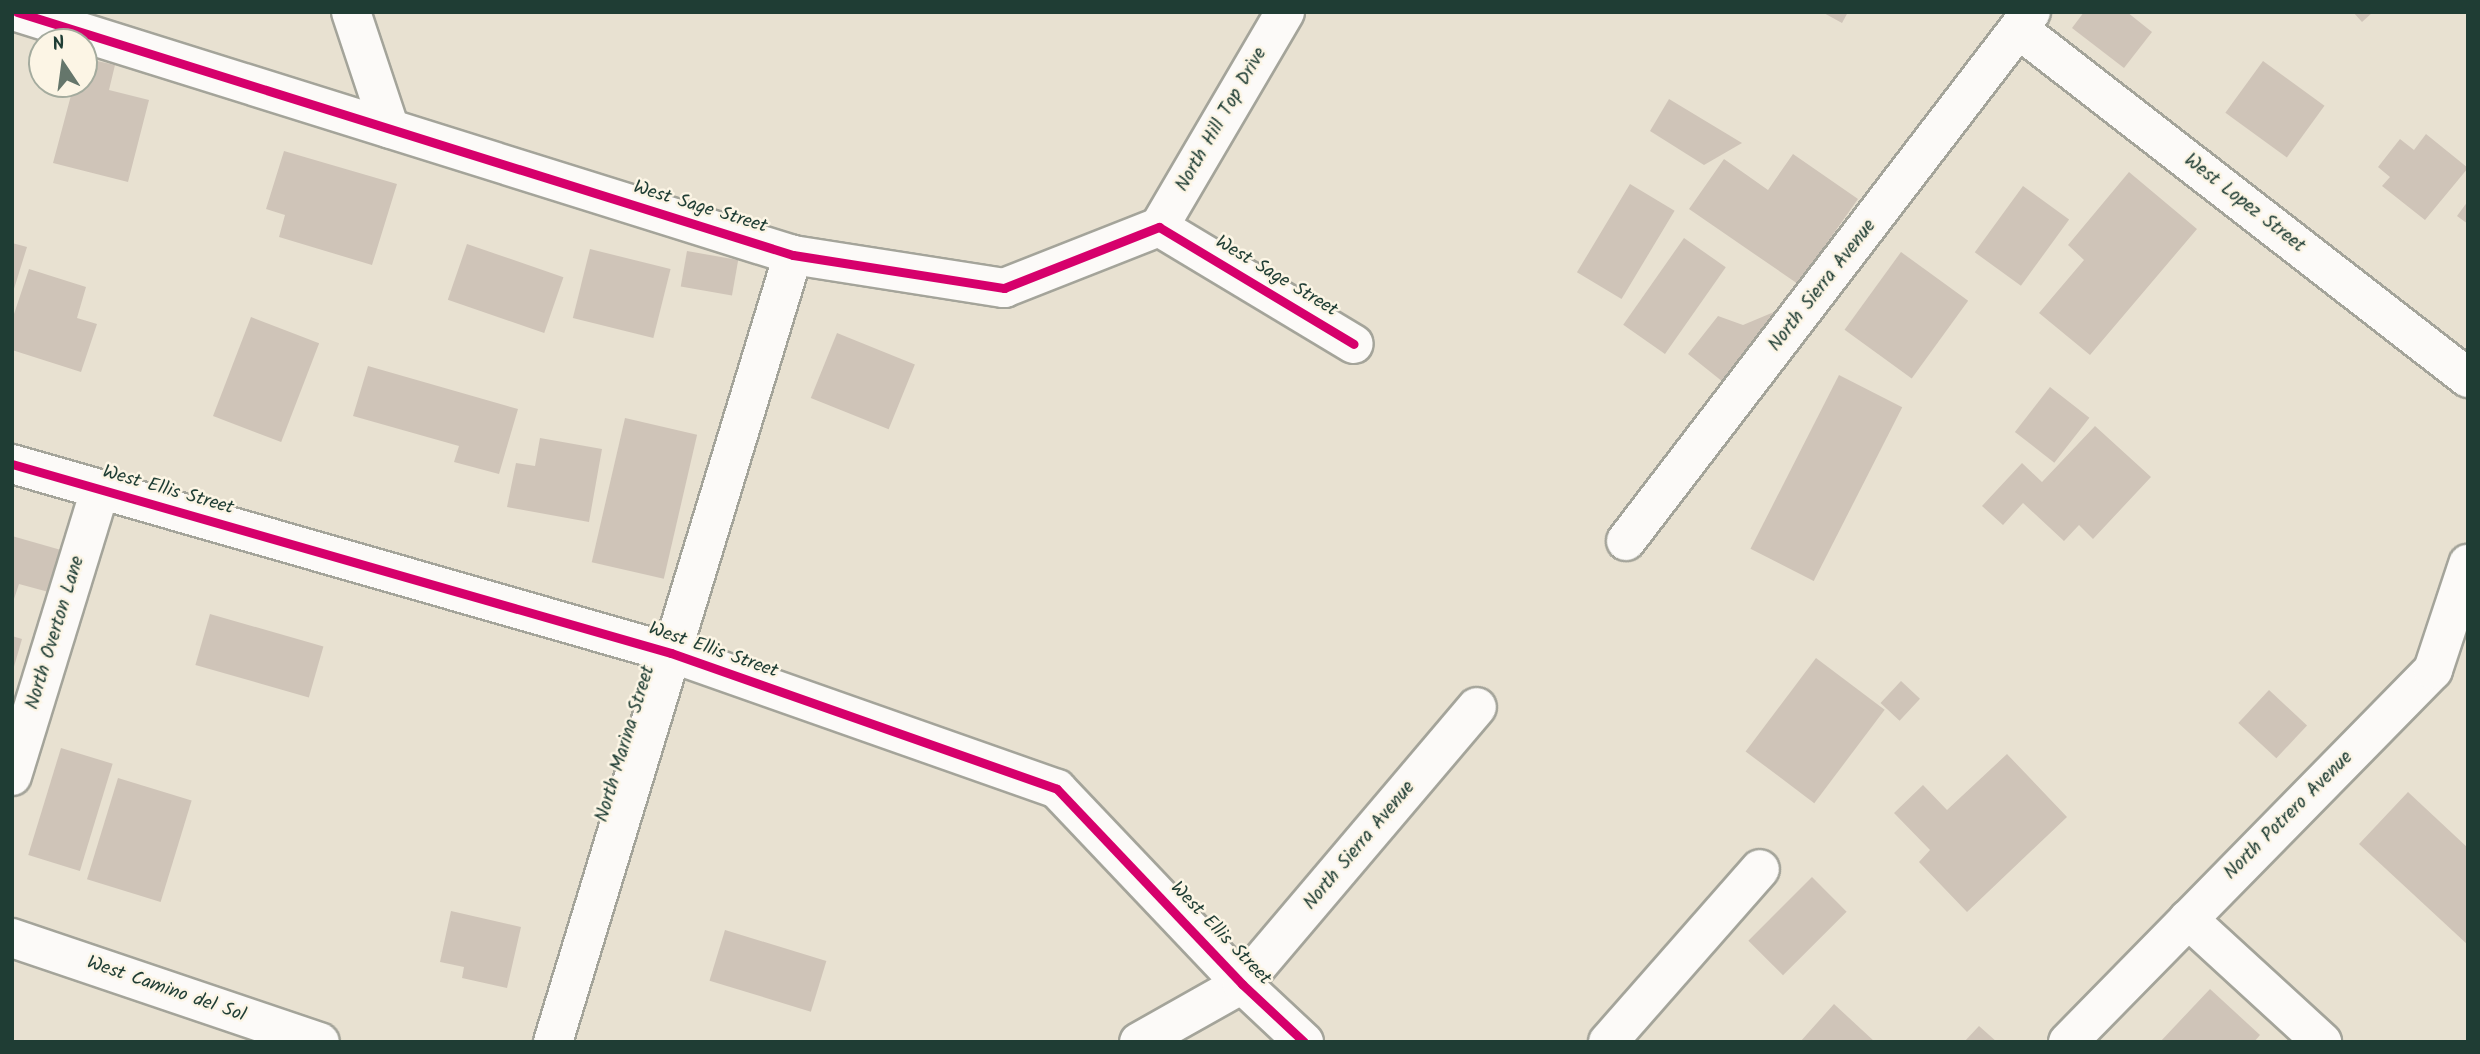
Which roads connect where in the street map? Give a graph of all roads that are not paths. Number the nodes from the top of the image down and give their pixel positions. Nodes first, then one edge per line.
1 (17, 12) edge
2 (351, 12) edge
3 (1285, 12) edge
4 (2026, 22) edge
5 (390, 129) junction
6 (1159, 227) junction
7 (793, 256) junction
8 (1353, 344) dead end
9 (2468, 378) edge
10 (12, 464) edge
11 (100, 490) junction
12 (1626, 541) dead end
13 (2468, 564) edge
14 (671, 653) junction
15 (1477, 707) dead end
16 (12, 776) edge
17 (1760, 869) dead end
18 (2188, 919) junction
19 (12, 937) edge
20 (1242, 984) junction
21 (320, 1042) edge
22 (554, 1042) edge
23 (1139, 1042) edge
24 (1304, 1042) edge
25 (1608, 1042) edge
26 (2068, 1042) edge
27 (2322, 1042) edge

1 - 5 street, West Sage Street
2 - 5 street
3 - 6 street, North Hill Top Drive
4 - 9 street, West Lopez Street
4 - 12 street, North Sierra Avenue
5 - 7 street, West Sage Street
6 - 7 street, West Sage Street
6 - 8 street, West Sage Street
7 - 14 street, North Marina Street
10 - 11 street, West Ellis Street
11 - 14 street, West Ellis Street
11 - 16 street, North Overton Lane
13 - 18 street, North Potrero Avenue
14 - 20 street, West Ellis Street
14 - 22 street, North Marina Street
15 - 20 street, North Sierra Avenue
17 - 25 street
18 - 26 street, North Potrero Avenue
18 - 27 street
19 - 21 street, West Camino del Sol
20 - 23 street
20 - 24 street, West Ellis Street

